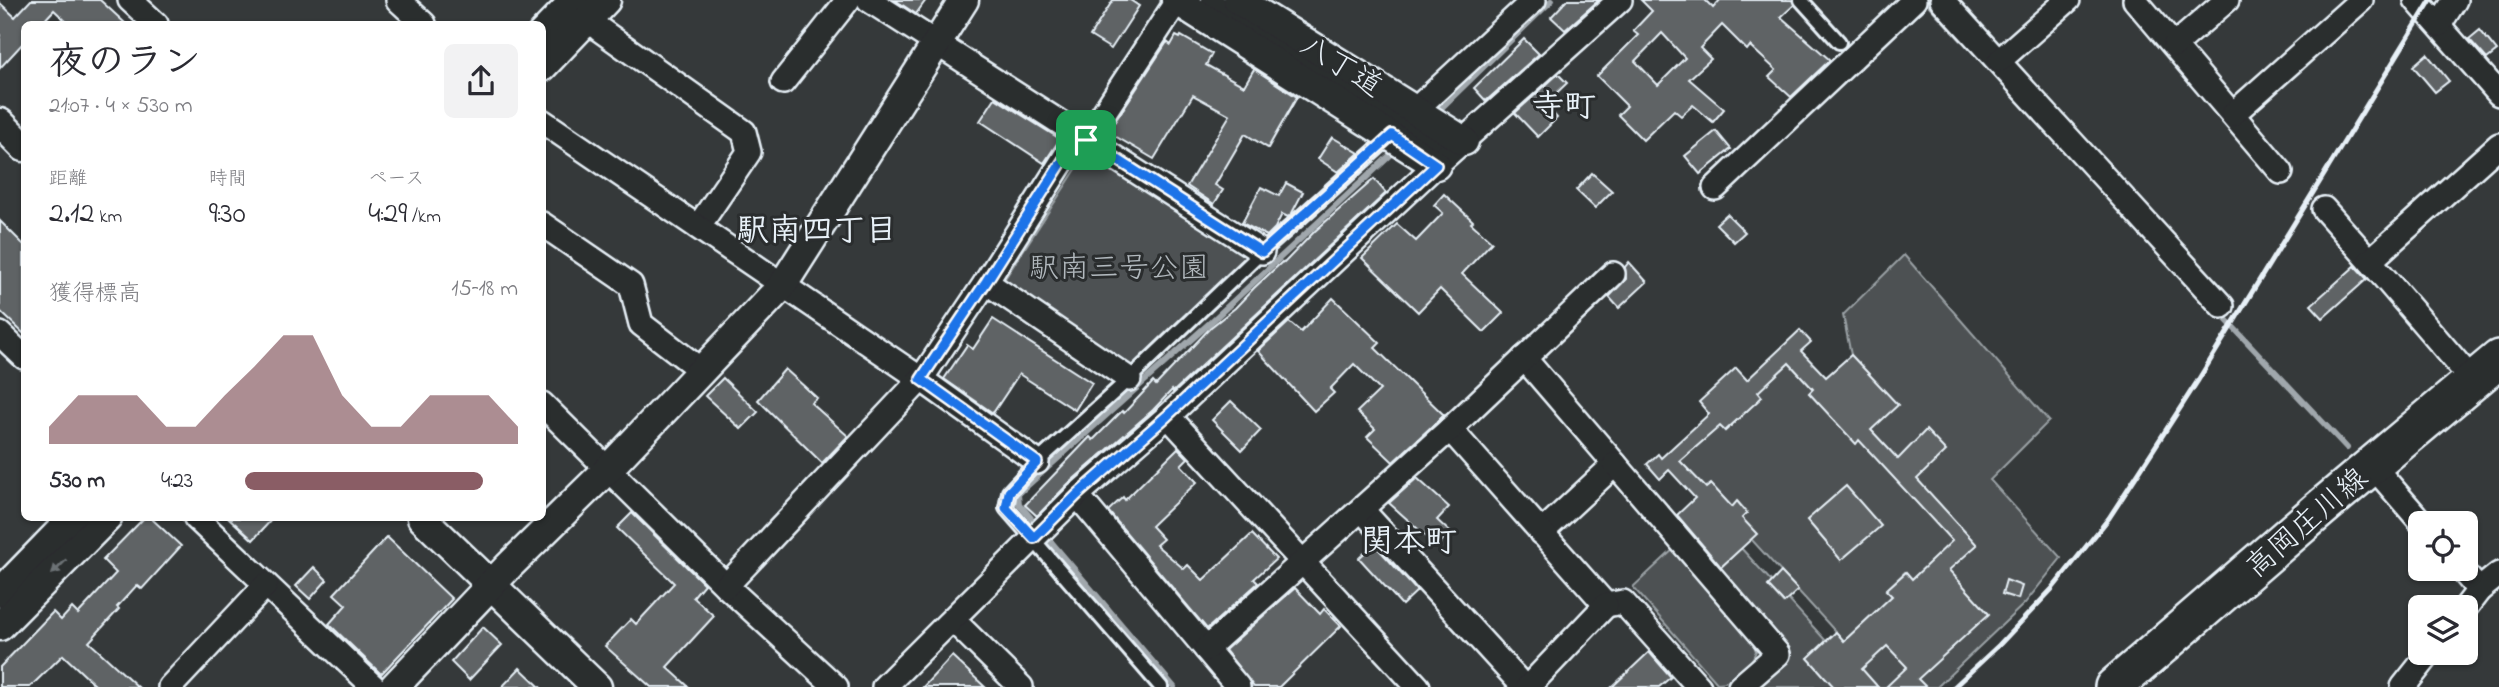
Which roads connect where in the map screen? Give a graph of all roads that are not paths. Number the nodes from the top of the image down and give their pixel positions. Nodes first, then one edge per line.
1 (130, 0) edge
2 (398, 0) edge
3 (848, 0) edge
4 (869, 0) edge
5 (964, 0) edge
6 (1211, 0) edge
7 (1238, 0) edge
8 (1534, 0) edge
9 (1620, 0) edge
10 (1801, 0) edge
11 (1914, 0) edge
12 (1942, 0) edge
13 (2068, 0) edge
14 (2135, 0) edge
15 (2227, 0) edge
16 (2361, 0) edge
17 (2416, 0) edge
18 (2455, 0) edge
19 (1177, 1) edge
20 (584, 4) edge
21 (153, 21) edge
22 (421, 21) edge
23 (2439, 25) junction
24 (546, 31) edge
25 (1839, 42) dead end
26 (937, 44) junction
27 (2175, 45) junction
28 (2000, 60) junction
29 (546, 61) edge
30 (783, 82) dead end
31 (2499, 94) edge
32 (1416, 109) junction
33 (2233, 114) junction
34 (0, 124) edge
35 (546, 124) edge
36 (1392, 135) junction
37 (1083, 137) junction
38 (21, 144) edge
39 (2499, 145) edge
40 (1449, 153) junction
41 (2281, 172) dead end
42 (1714, 188) dead end
43 (2324, 209) dead end
44 (546, 227) edge
45 (698, 227) junction
46 (1262, 252) junction
47 (2370, 261) junction
48 (1613, 274) dead end
49 (986, 282) junction
50 (782, 286) junction
51 (2222, 306) dead end
52 (0, 334) edge
53 (21, 354) edge
54 (1524, 358) junction
55 (2486, 370) edge
56 (702, 371) junction
57 (921, 379) junction
58 (1129, 379) junction
59 (546, 408) edge
60 (1167, 416) junction
61 (1450, 429) junction
62 (1037, 462) junction
63 (1615, 464) junction
64 (2372, 465) junction
65 (609, 468) junction
66 (1077, 495) junction
67 (1362, 510) junction
68 (2412, 511) edge
69 (71, 521) edge
70 (104, 521) edge
71 (199, 521) edge
72 (425, 521) edge
73 (1541, 533) junction
74 (1034, 538) junction
75 (1303, 562) junction
76 (2499, 574) edge
77 (266, 585) junction
78 (491, 585) junction
79 (726, 586) junction
80 (0, 593) edge
81 (2476, 595) edge
82 (1606, 606) junction
83 (953, 620) junction
84 (0, 626) edge
85 (1206, 649) junction
86 (2420, 665) edge
87 (170, 687) edge
88 (374, 687) edge
89 (394, 687) edge
90 (597, 687) edge
91 (835, 687) edge
92 (884, 687) edge
93 (1021, 687) edge
94 (1161, 687) edge
95 (1238, 687) edge
96 (1418, 687) edge
97 (1526, 687) edge
98 (1699, 687) edge
99 (1740, 687) edge
100 (2115, 687) edge
101 (2403, 687) edge

1 - 21 street
2 - 22 street
3 - 30 street
4 - 26 street
5 - 26 street
6 - 40 street
7 - 32 street, 八丁道
8 - 32 street
9 - 40 street
10 - 25 lane
11 - 42 street
12 - 28 street
13 - 28 street
14 - 27 street
15 - 27 street
16 - 33 street
17 - 23 street
18 - 23 street
19 - 36 street, 八丁道
19 - 37 street
20 - 24 street
20 - 29 street
20 - 45 street
23 - 31 street
26 - 37 street
26 - 50 street
27 - 33 street
28 - 51 street
32 - 40 street, 八丁道
33 - 41 street
34 - 38 street
35 - 45 street
36 - 40 street, 八丁道
36 - 46 lane
37 - 46 street
37 - 49 street
39 - 47 street
40 - 60 street
43 - 47 street
44 - 56 street
45 - 50 street
46 - 58 lane
47 - 55 street
48 - 54 street
49 - 57 street
49 - 58 street
50 - 56 street
50 - 57 street
52 - 53 street
54 - 61 street
54 - 63 street
55 - 64 main road, 高岡庄川線
56 - 65 street
57 - 62 street
57 - 79 street
58 - 62 lane
59 - 65 street
60 - 66 street
60 - 75 street
61 - 67 street
61 - 73 street
62 - 74 lane
63 - 73 street
63 - 99 street
64 - 68 street
64 - 100 main road, 高岡庄川線
65 - 78 street
65 - 79 street
66 - 74 street
66 - 85 street
67 - 75 street
67 - 97 street
69 - 80 street
70 -> 84 street
71 - 77 street
72 - 78 street
73 - 82 street
74 - 83 street
74 - 94 lane
75 - 85 street
75 - 96 street
76 - 81 street
77 - 87 street
77 - 88 street
78 - 89 street
78 - 90 street
79 - 91 street
82 - 97 street
82 - 98 street
83 - 92 street
83 - 93 street
85 - 95 street
86 - 101 street

